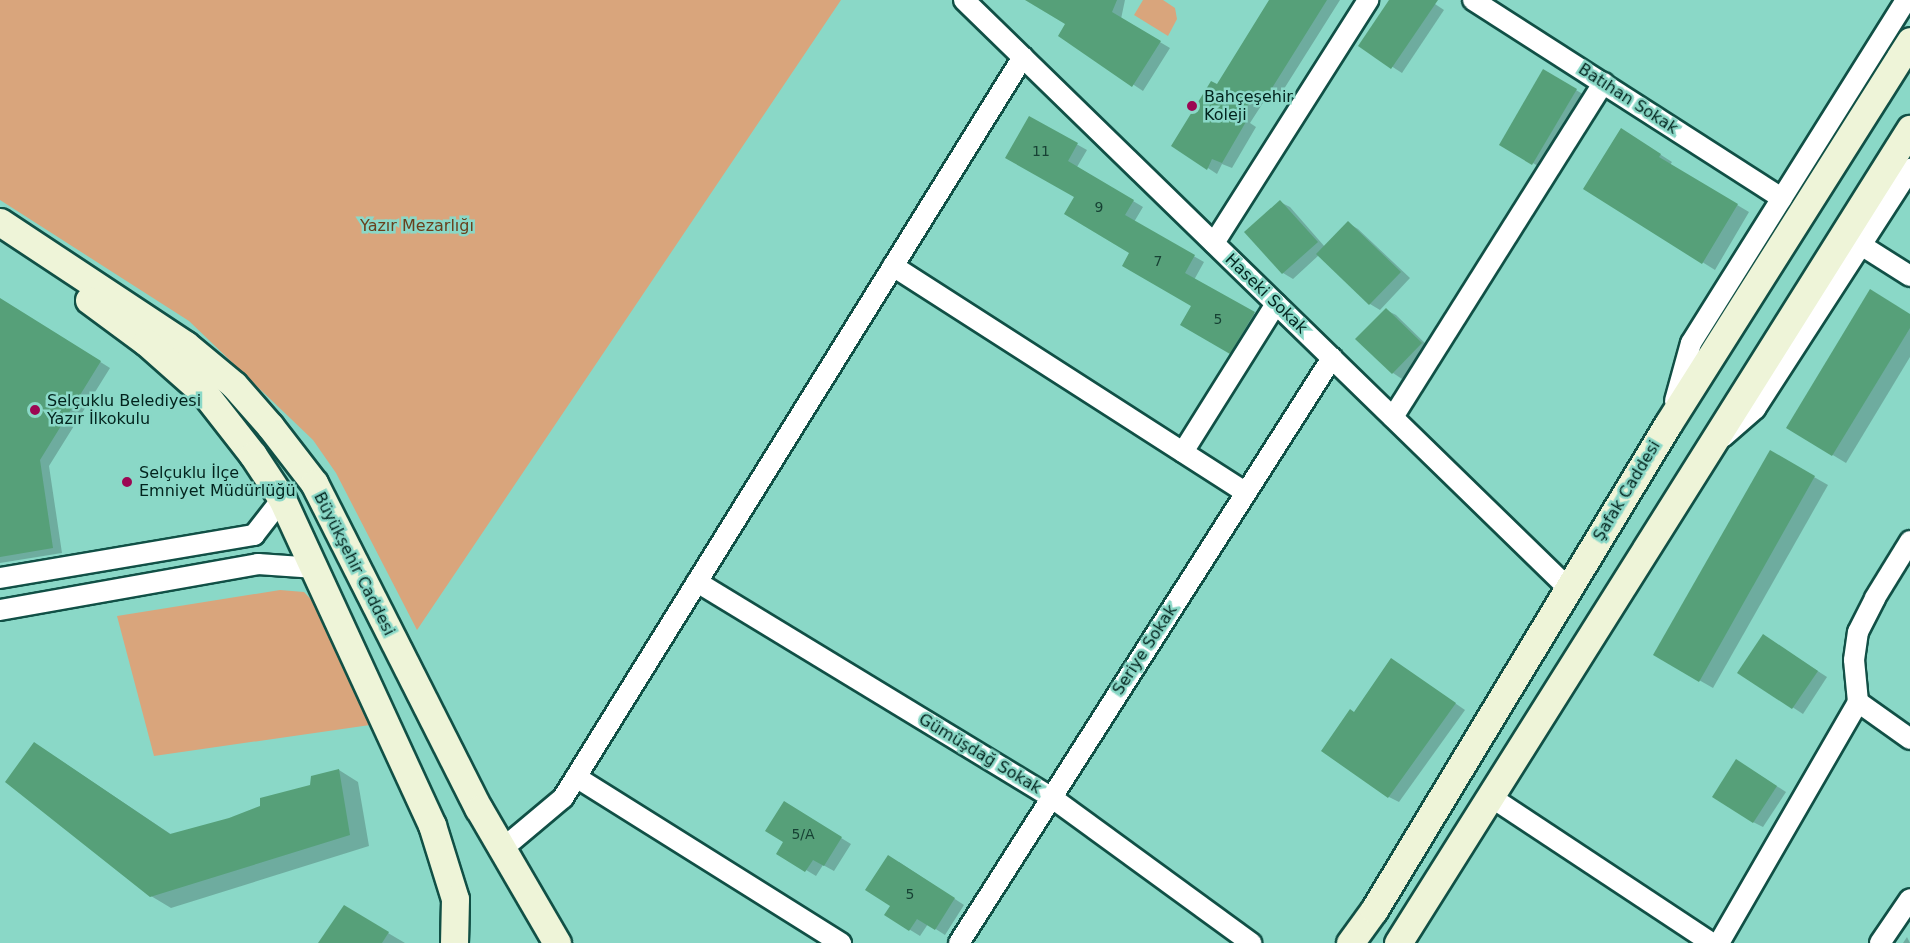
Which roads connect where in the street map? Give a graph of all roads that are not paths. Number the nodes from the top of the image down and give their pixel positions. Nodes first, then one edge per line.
1 (964, 0) edge
2 (1368, 0) edge
3 (1473, 0) edge
4 (1906, 0) edge
5 (1910, 41) edge
6 (1023, 57) junction
7 (1603, 83) junction
8 (1910, 129) edge
9 (1910, 169) edge
10 (1782, 198) junction
11 (0, 222) edge
12 (0, 242) edge
13 (1214, 243) junction
14 (1861, 246) junction
15 (893, 266) junction
16 (1910, 276) edge
17 (1276, 304) junction
18 (1332, 358) junction
19 (1393, 417) junction
20 (1668, 424) junction
21 (1183, 452) junction
22 (1706, 453) junction
23 (1245, 492) junction
24 (282, 499) junction
25 (254, 535) junction
26 (1910, 541) edge
27 (258, 564) junction
28 (316, 568) junction
29 (0, 578) edge
30 (697, 582) junction
31 (1568, 588) junction
32 (0, 610) edge
33 (1858, 702) junction
34 (1910, 739) edge
35 (576, 777) junction
36 (1051, 797) junction
37 (1491, 797) junction
38 (501, 850) junction
39 (1910, 899) edge
40 (540, 913) junction
41 (457, 939) edge
42 (536, 943) edge
43 (557, 943) edge
44 (841, 943) edge
45 (959, 943) edge
46 (1251, 943) edge
47 (1350, 943) edge
48 (1398, 943) edge
49 (1712, 943) edge
50 (1719, 943) edge
51 (1880, 943) edge

1 - 6 street, Haseki Sokak
2 - 13 street
3 - 7 street, Batıhan Sokak
4 - 10 street
5 - 20 main road, Şafak Caddesi
6 - 13 street, Haseki Sokak
6 - 15 street
7 - 10 street, Batıhan Sokak
7 - 19 street
8 - 22 main road
9 - 14 street
10 - 20 street
11 - 38 main road, Büyükşehir Caddesi
12 - 24 main road
13 - 17 street, Haseki Sokak
14 - 16 street
14 - 22 street
15 - 21 street
15 - 30 street
17 - 18 street, Haseki Sokak
17 - 21 street
18 - 19 street, Haseki Sokak
18 - 23 street, Seriye Sokak
19 - 31 street, Haseki Sokak
20 - 31 main road, Şafak Caddesi
21 - 23 street
22 - 37 main road
23 - 36 street, Seriye Sokak
24 - 25 street
24 - 28 main road
25 - 27 street
25 - 29 street
26 - 33 street
27 - 28 street
27 - 32 street
28 - 41 main road
30 - 35 street
30 - 36 street, Gümüşdağ Sokak
31 - 47 main road, Şafak Caddesi
33 - 34 street
33 - 50 street
35 - 38 street
35 - 44 street
36 - 45 street, Seriye Sokak
36 - 46 street, Gümüşdağ Sokak
37 - 48 main road
37 - 49 street
38 - 40 main road, Büyükşehir Caddesi
39 - 51 street
40 - 42 main road
40 - 43 main road, Büyükşehir Caddesi

